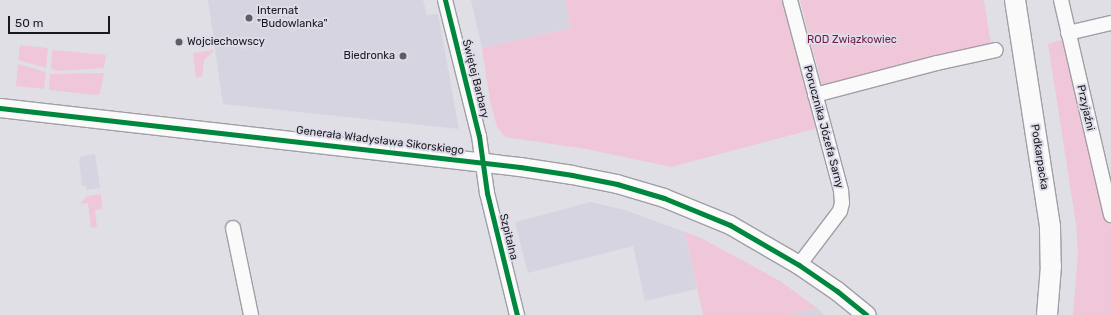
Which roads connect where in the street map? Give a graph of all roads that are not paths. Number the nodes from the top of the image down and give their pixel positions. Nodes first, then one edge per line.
1 (445, 0) edge
2 (790, 0) edge
3 (1015, 0) edge
4 (1061, 0) edge
5 (1111, 23) edge
6 (1068, 33) junction
7 (996, 50) dead end
8 (815, 95) junction
9 (0, 108) edge
10 (483, 163) junction
11 (1111, 215) edge
12 (233, 228) dead end
13 (800, 266) junction
14 (251, 315) edge
15 (517, 315) edge
16 (867, 315) edge
17 (1047, 315) edge

1 - 10 street, Świętej Barbary
2 - 8 street, Porucznika Józefa Sarny
3 - 17 main road, Podkarpacka
4 - 6 street, Przyjaźni
5 - 6 street
6 - 11 street, Przyjaźni
7 - 8 street
8 - 13 street, Porucznika Józefa Sarny
9 - 10 street, Generała Władysława Sikorskiego
10 - 13 street, Generała Władysława Sikorskiego
10 - 15 street, Szpitalna
12 - 14 street
13 - 16 street, Generała Władysława Sikorskiego

